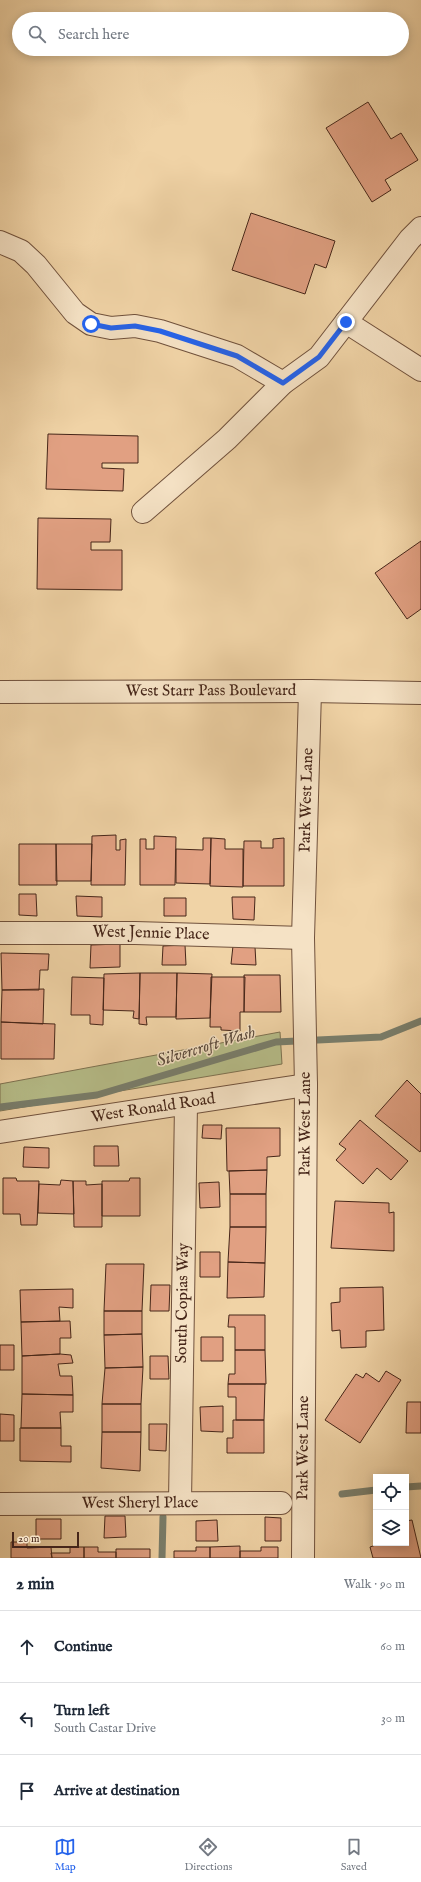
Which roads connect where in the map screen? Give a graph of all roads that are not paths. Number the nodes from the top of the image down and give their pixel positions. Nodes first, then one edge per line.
1 (421, 228) edge
2 (0, 242) edge
3 (346, 322) junction
4 (421, 370) edge
5 (283, 383) junction
6 (143, 512) dead end
7 (310, 690) junction
8 (0, 692) edge
9 (421, 693) edge
10 (0, 933) edge
11 (303, 938) junction
12 (306, 1085) junction
13 (186, 1104) junction
14 (0, 1132) edge
15 (180, 1502) junction
16 (281, 1502) dead end
17 (0, 1504) edge
18 (303, 1558) edge

1 - 3 street
2 - 5 street
3 - 4 street
3 - 5 street
5 - 6 street
7 - 8 street, West Starr Pass Boulevard
7 - 9 street, West Starr Pass Boulevard
7 - 11 street, Park West Lane
10 - 11 street, West Jennie Place
11 - 12 street, Park West Lane
12 - 13 street, West Ronald Road
12 - 18 street, Park West Lane
13 - 14 street, West Ronald Road
13 - 15 street, South Copias Way
15 - 16 street, West Sheryl Place
15 - 17 street, West Sheryl Place

